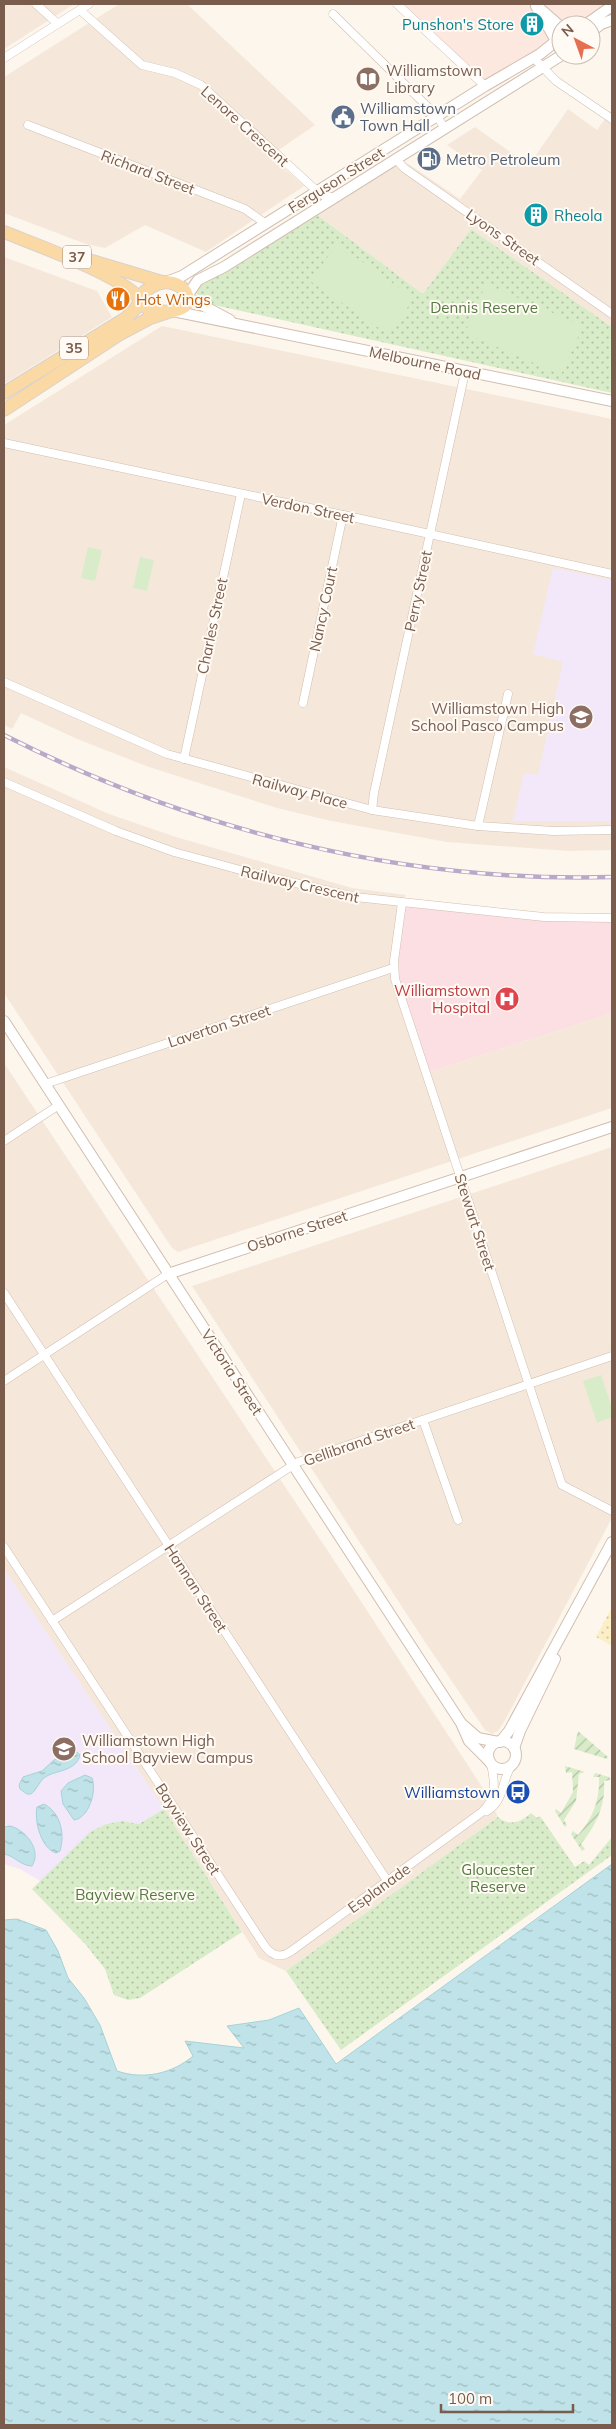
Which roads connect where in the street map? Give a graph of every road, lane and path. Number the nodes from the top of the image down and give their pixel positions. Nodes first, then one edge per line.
1 (36, 4) edge
2 (89, 4) edge
3 (397, 4) edge
4 (535, 5) edge
5 (612, 6) edge
6 (80, 10) junction
7 (333, 14) dead end
8 (599, 15) edge
9 (551, 19) edge
10 (58, 24) junction
11 (551, 29) edge
12 (551, 43) edge
13 (4, 58) edge
14 (534, 58) junction
15 (551, 61) edge
16 (542, 67) junction
17 (486, 86) junction
18 (437, 116) junction
19 (612, 119) edge
20 (28, 126) dead end
21 (445, 129) junction
22 (396, 159) junction
23 (318, 192) junction
24 (334, 197) junction
25 (266, 224) junction
26 (4, 232) edge
27 (37, 245) junction
28 (164, 282) junction
29 (187, 296) junction
30 (139, 299) junction
31 (170, 312) junction
32 (612, 314) edge
33 (238, 324) junction
34 (465, 372) junction
35 (4, 393) edge
36 (612, 401) edge
37 (4, 410) edge
38 (4, 443) edge
39 (241, 494) junction
40 (343, 514) junction
41 (430, 534) junction
42 (612, 574) edge
43 (4, 682) edge
44 (508, 694) dead end
45 (303, 703) dead end
46 (184, 759) junction
47 (4, 782) edge
48 (372, 810) junction
49 (478, 826) junction
50 (612, 830) edge
51 (402, 903) junction
52 (612, 918) edge
53 (393, 968) junction
54 (4, 1021) edge
55 (44, 1084) junction
56 (59, 1106) junction
57 (612, 1127) edge
58 (4, 1141) edge
59 (460, 1177) junction
60 (168, 1274) junction
61 (4, 1293) edge
62 (43, 1354) junction
63 (612, 1356) edge
64 (4, 1381) edge
65 (530, 1383) junction
66 (424, 1420) junction
67 (293, 1465) junction
68 (612, 1510) edge
69 (458, 1520) dead end
70 (612, 1542) edge
71 (168, 1546) junction
72 (4, 1547) edge
73 (52, 1621) junction
74 (566, 1630) junction
75 (543, 1687) junction
76 (514, 1722) junction
77 (461, 1723) junction
78 (499, 1742) junction
79 (514, 1748) junction
80 (491, 1763) junction
81 (512, 1765) junction
82 (494, 1786) junction
83 (499, 1799) junction
84 (479, 1815) junction
85 (388, 1882) junction
86 (276, 1956) joint

1 - 10 street
2 - 6 street
3 - 17 street
4 - 9 street, 35
4 - 11 street, 35
5 - 8 street
6 - 10 street
6 - 23 street, Lenore Crescent
7 - 18 street
10 - 13 street
12 - 14 street, Ferguson Street / 35
14 - 16 street
14 - 17 street, Ferguson Street / 35
15 - 16 street, Ferguson Street / 35
16 - 19 street
16 - 21 street, Ferguson Street / 35
17 - 18 street, Ferguson Street / 35
18 - 21 street
18 - 23 street, Ferguson Street / 35
20 - 25 street, Richard Street
21 - 22 street, Ferguson Street / 35
22 - 24 street, Ferguson Street / 35
22 - 32 street, Lyons Street
23 - 24 street, Lenore Crescent
23 - 25 street, Ferguson Street / 35
24 - 29 street, Ferguson Street / 35
25 - 28 street, Ferguson Street / 35
26 - 27 main road, 37
27 - 28 main road, 37
27 - 30 main road, 37
28 - 29 main road
28 - 30 main road, 35
29 - 31 main road, 35
29 - 33 street, Melbourne Road
30 - 31 main road
30 - 35 main road, 35
31 - 33 street, Melbourne Road
31 - 37 main road, 35
33 - 34 street, Melbourne Road
34 - 36 street, Melbourne Road
34 - 41 street, Perry Street
38 - 39 street, Verdon Street
39 - 40 street, Verdon Street
39 - 46 street, Charles Street
40 - 41 street, Verdon Street
40 - 45 street, Nancy Court
41 - 42 street, Verdon Street
41 - 48 street, Perry Street
43 - 46 street, Railway Place
44 - 49 street
46 - 48 street, Railway Place
47 - 51 street, Railway Crescent
48 - 49 street, Railway Place
49 - 50 street, Railway Place
51 - 52 street, Railway Crescent
51 - 53 street, Stewart Street
53 - 55 street, Laverton Street
53 - 59 street, Stewart Street
54 - 55 street, Victoria Street
55 - 56 street, Victoria Street
56 - 58 street
56 - 60 street, Victoria Street
57 - 59 street, Osborne Street
59 - 60 street, Osborne Street
59 - 65 street, Stewart Street
60 - 62 street, Osborne Street
60 - 67 street, Victoria Street
61 - 62 street, Hannan Street
62 - 64 street, Osborne Street
62 - 71 street, Hannan Street
63 - 65 street, Gellibrand Street
65 - 66 street, Gellibrand Street
65 - 68 street, Stewart Street
66 - 67 street, Gellibrand Street
66 - 69 street
67 - 71 street, Gellibrand Street
67 - 77 street, Victoria Street
70 - 74 street
71 - 73 street, Gellibrand Street
71 - 85 street, Hannan Street
72 - 73 street, Bayview Street
73 - 86 street, Bayview Street
74 - 75 street
74 - 76 street
75 - 76 street
75 - 79 street
76 - 78 street
77 - 78 street, Victoria Street
77 - 80 street, Victoria Street
78 - 79 street
78 - 80 street
79 - 81 street
80 - 81 street
80 - 82 street, Esplanade
81 - 83 street
82 - 83 street
82 - 84 street, Esplanade
83 - 84 street, Esplanade
84 - 85 street, Esplanade
85 - 86 street, Esplanade

